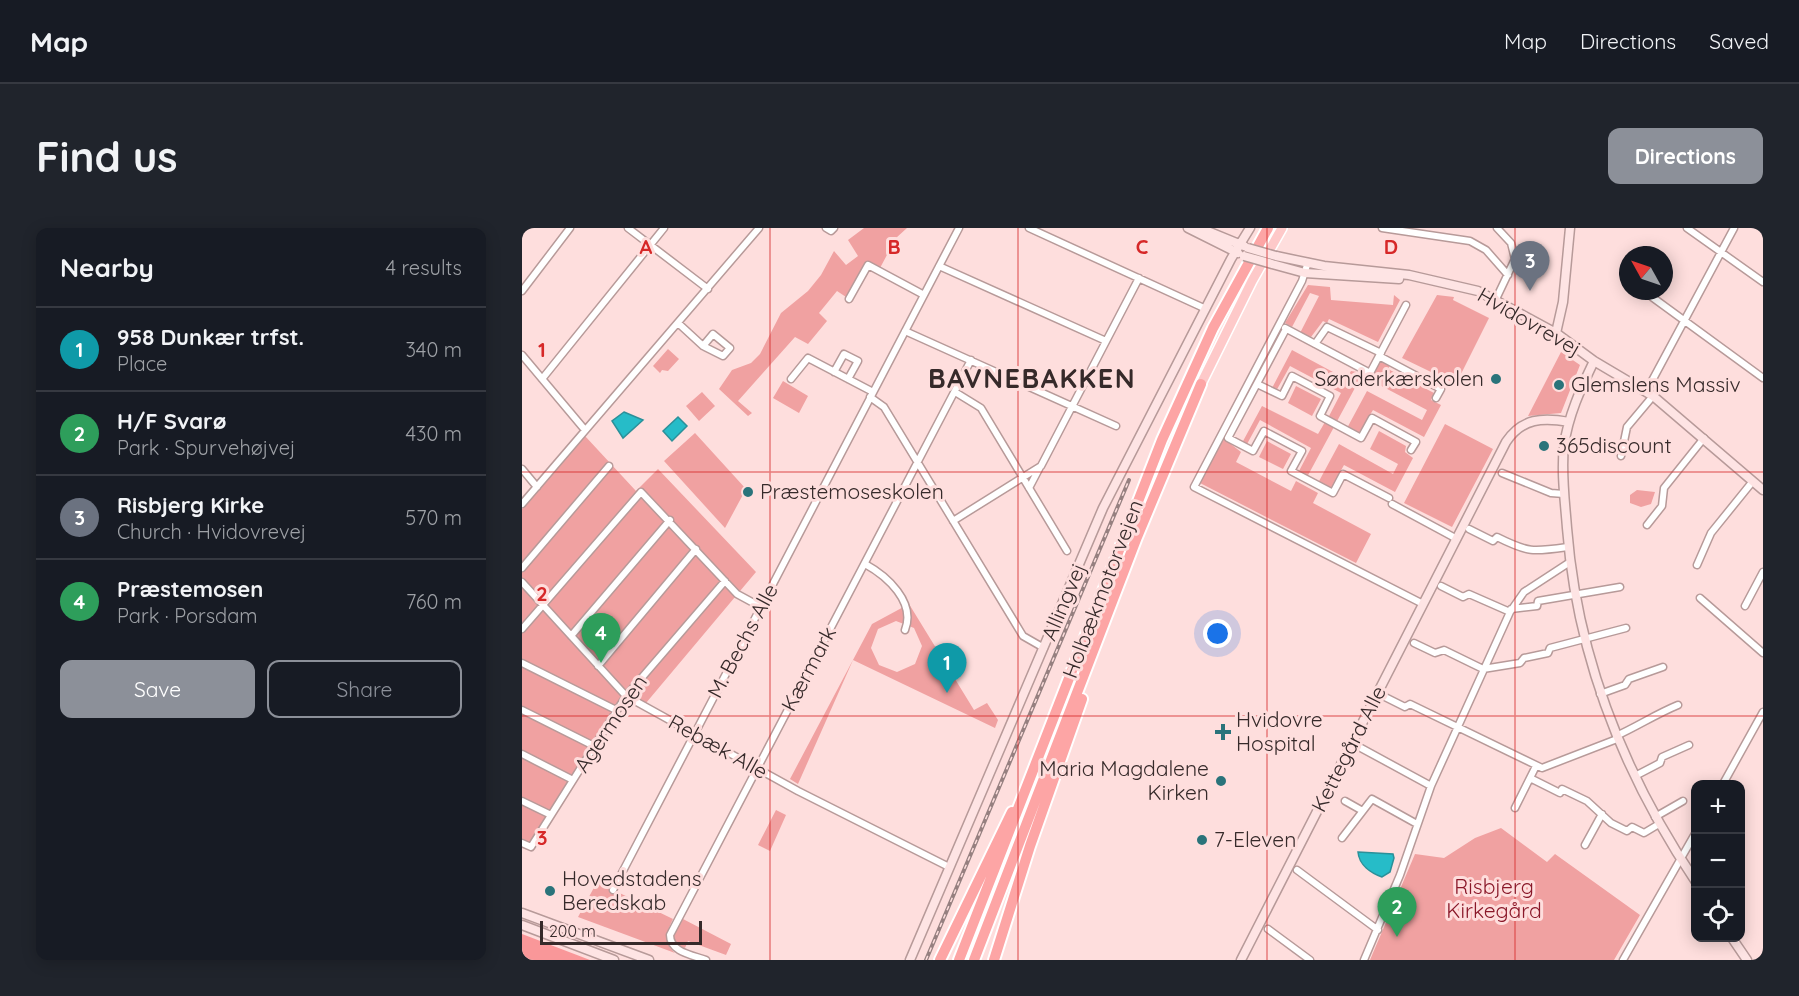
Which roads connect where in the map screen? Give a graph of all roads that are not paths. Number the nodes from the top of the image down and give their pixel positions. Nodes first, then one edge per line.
1 (570, 228) edge
2 (628, 228) edge
3 (664, 228) edge
4 (759, 228) edge
5 (826, 228) edge
6 (834, 228) edge
7 (959, 228) edge
8 (1029, 228) edge
9 (1188, 228) edge
10 (1200, 228) edge
11 (1250, 228) edge
12 (1268, 228) edge
13 (1282, 228) edge
14 (1382, 228) edge
15 (1497, 228) edge
16 (1570, 228) edge
17 (1687, 228) edge
18 (1734, 228) edge
19 (1421, 231) edge
20 (650, 245) junction
21 (1242, 250) junction
22 (1721, 252) junction
23 (1274, 260) junction
24 (1308, 262) junction
25 (939, 266) junction
26 (1305, 273) junction
27 (1508, 275) junction
28 (1139, 278) junction
29 (1430, 280) junction
30 (1763, 282) edge
31 (708, 289) junction
32 (522, 291) edge
33 (924, 295) junction
34 (849, 299) dead end
35 (1496, 299) junction
36 (1656, 300) edge
37 (1406, 305) dead end
38 (1206, 309) junction
39 (1685, 321) junction
40 (678, 323) junction
41 (1279, 325) junction
42 (1286, 329) junction
43 (905, 331) junction
44 (1556, 333) junction
45 (1106, 341) junction
46 (1315, 344) junction
47 (703, 346) dead end
48 (1380, 354) junction
49 (522, 355) edge
50 (971, 360) junction
51 (1594, 361) junction
52 (834, 372) junction
53 (1763, 378) edge
54 (542, 379) junction
55 (791, 379) dead end
56 (848, 380) junction
57 (1201, 384) joint
58 (1257, 384) junction
59 (955, 392) junction
60 (871, 394) junction
61 (1650, 394) junction
62 (1436, 398) dead end
63 (1072, 406) junction
64 (1569, 422) junction
65 (1116, 426) dead end
66 (585, 430) junction
67 (1704, 438) junction
68 (1412, 450) dead end
69 (1621, 456) dead end
70 (918, 464) junction
71 (609, 466) dead end
72 (1041, 466) junction
73 (522, 469) edge
74 (1502, 472) dead end
75 (1023, 477) junction
76 (1753, 482) junction
77 (537, 487) junction
78 (1029, 488) junction
79 (1763, 490) edge
80 (1564, 494) junction
81 (522, 504) edge
82 (670, 520) junction
83 (953, 521) junction
84 (1647, 525) dead end
85 (1469, 529) dead end
86 (1457, 539) junction
87 (1568, 547) junction
88 (696, 549) junction
89 (1068, 550) dead end
90 (1570, 562) junction
91 (865, 564) junction
92 (1697, 565) dead end
93 (522, 568) edge
94 (1763, 572) edge
95 (1122, 576) junction
96 (725, 581) junction
97 (522, 582) edge
98 (1441, 586) dead end
99 (1620, 587) dead end
100 (1575, 595) junction
101 (1700, 598) dead end
102 (1423, 604) junction
103 (542, 605) junction
104 (1745, 606) dead end
105 (761, 607) junction
106 (1510, 610) junction
107 (1626, 628) dead end
108 (522, 629) edge
109 (905, 630) dead end
110 (571, 636) junction
111 (1583, 638) junction
112 (1414, 643) dead end
113 (1044, 648) junction
114 (1763, 654) edge
115 (522, 663) edge
116 (598, 666) junction
117 (1663, 668) dead end
118 (1483, 669) junction
119 (1600, 694) junction
120 (626, 696) junction
121 (1383, 696) dead end
122 (1678, 705) dead end
123 (522, 710) edge
124 (616, 710) junction
125 (1763, 712) edge
126 (1457, 727) junction
127 (694, 734) junction
128 (1617, 738) junction
129 (1689, 745) dead end
130 (594, 746) junction
131 (1361, 748) dead end
132 (522, 754) edge
133 (1539, 767) junction
134 (756, 769) junction
135 (1635, 776) junction
136 (1530, 778) junction
137 (573, 780) junction
138 (1725, 780) edge
139 (1431, 786) junction
140 (1025, 791) junction
141 (522, 801) edge
142 (1345, 801) dead end
143 (1683, 801) dead end
144 (1515, 808) dead end
145 (1361, 810) junction
146 (1602, 814) junction
147 (551, 815) junction
148 (1657, 821) junction
149 (1417, 824) junction
150 (1694, 834) edge
151 (1342, 838) dead end
152 (522, 843) edge
153 (1585, 845) dead end
154 (1680, 858) junction
155 (949, 867) junction
156 (1297, 870) dead end
157 (1691, 876) edge
158 (613, 890) dead end
159 (522, 913) edge
160 (522, 925) edge
161 (1268, 929) dead end
162 (1378, 930) junction
163 (1735, 942) edge
164 (614, 960) edge
165 (649, 960) edge
166 (706, 960) edge
167 (910, 960) edge
168 (940, 960) edge
169 (959, 960) edge
170 (974, 960) edge
171 (994, 960) edge
172 (1241, 960) edge
173 (1310, 960) edge
174 (1364, 960) edge
175 (1623, 960) edge
176 (1747, 960) edge

1 - 32 street
2 - 20 street
3 - 20 street
4 - 31 street
5 - 6 street
7 - 25 street, M. Bechs Alle
8 - 28 street
9 - 21 street, Hvidovrevej
10 - 21 street, Hvidovrevej
11 - 21 street, Allingvej
12 - 140 highway, Holbækmotorvejen
13 - 57 main road, Holbækmotorvejen
14 - 19 street
15 - 27 street
16 - 44 street
17 - 22 street
18 - 22 street
19 - 27 street
20 - 31 street
20 - 54 street
21 - 23 street, Hvidovrevej, bridge
21 - 38 street, Allingvej
22 - 30 street
22 - 39 street
23 - 24 street, Hvidovrevej
23 - 26 street, Hvidovrevej
24 - 26 street
24 - 29 street, Hvidovrevej
25 - 33 street, M. Bechs Alle
25 - 45 street
26 - 29 street, Hvidovrevej
26 - 41 street
27 - 35 street
28 - 38 street
28 - 45 street
29 - 35 street, Hvidovrevej
31 - 40 street
33 - 34 street
33 - 43 street, M. Bechs Alle
35 - 44 street, Hvidovrevej
36 - 39 street
37 - 48 street
38 - 113 street, Allingvej
39 - 53 street
39 - 61 street
40 - 47 street
40 - 66 street
41 - 42 street
41 - 102 street
42 - 46 street
42 - 58 street
43 - 50 street
43 - 60 street, M. Bechs Alle
44 - 51 street, Hvidovrevej
45 - 63 street
46 - 48 street
46 - 48 street
48 - 62 street
49 - 54 street
50 - 59 street, Kærmark
50 - 63 street
51 - 61 street, Hvidovrevej
51 - 64 street
52 - 55 street
52 - 56 street
52 - 56 street
54 - 66 street
56 - 60 street
57 - 95 highway, Holbækmotorvejen
58 - 68 street
58 - 86 street
59 - 70 street, Kærmark
59 - 75 street
60 - 70 street
60 - 105 street, M. Bechs Alle
61 - 67 street, Hvidovrevej
61 - 69 street
63 - 65 street
63 - 72 street
64 - 80 street
64 - 86 street, Kettegård Alle
66 - 77 street
67 - 76 street, Hvidovrevej
67 - 84 street
70 - 83 street
70 - 91 street, Kærmark
71 - 93 street
72 - 75 street
72 - 78 street
73 - 77 street
74 - 80 street
75 - 78 street
75 - 83 street
76 - 79 street, Hvidovrevej
76 - 92 street
77 - 81 street
78 - 89 street
80 - 87 street
82 - 88 street
82 - 103 street
82 - 110 street
83 - 113 street
85 - 87 street
86 - 102 street, Kettegård Alle
87 - 90 street
88 - 96 street
88 - 116 street
90 - 100 street
90 - 106 street
91 - 109 street
91 - 134 street, Kærmark
94 - 104 street
95 - 170 highway, Holbækmotorvejen
95 - 171 highway
96 - 105 street
96 - 120 street, Agermosen
97 - 103 street, Rebæk Alle
98 - 106 street
99 - 100 street
100 - 106 street
100 - 111 street
101 - 114 street
102 - 172 street, Kettegård Alle
103 - 108 street
103 - 110 street, Rebæk Alle
105 - 127 street, M. Bechs Alle
106 - 118 street
107 - 111 street
110 - 116 street, Rebæk Alle
111 - 118 street
111 - 119 street
112 - 118 street
113 - 155 street, Allingvej
115 - 124 street
116 - 120 street, Rebæk Alle
117 - 119 street
118 - 126 street
119 - 128 street
120 - 124 street, Agermosen
120 - 127 street, Rebæk Alle
121 - 126 street
122 - 128 street
123 - 130 street
124 - 130 street, Agermosen
125 - 138 street
126 - 133 street
126 - 139 street
127 - 134 street, Rebæk Alle
127 - 158 street, M. Bechs Alle
128 - 133 street
128 - 135 street
129 - 135 street
130 - 137 street, Agermosen
131 - 139 street
132 - 137 street
133 - 136 street
134 - 155 street, Rebæk Alle
134 - 166 street, Kærmark
135 - 148 street
136 - 144 street
136 - 146 street
137 - 147 street, Agermosen
139 - 149 street
140 - 168 highway
140 - 169 highway, Holbækmotorvejen
141 - 147 street
142 - 145 street
143 - 148 street
145 - 149 street
145 - 151 street
146 - 148 street
146 - 153 street
147 - 152 street, Agermosen
148 - 154 street
149 - 162 street
150 - 154 street
154 - 157 street
154 - 175 street
155 - 167 street, Allingvej
156 - 162 street
159 - 165 street
160 - 164 street
161 - 173 street
162 - 174 street
163 - 176 street

